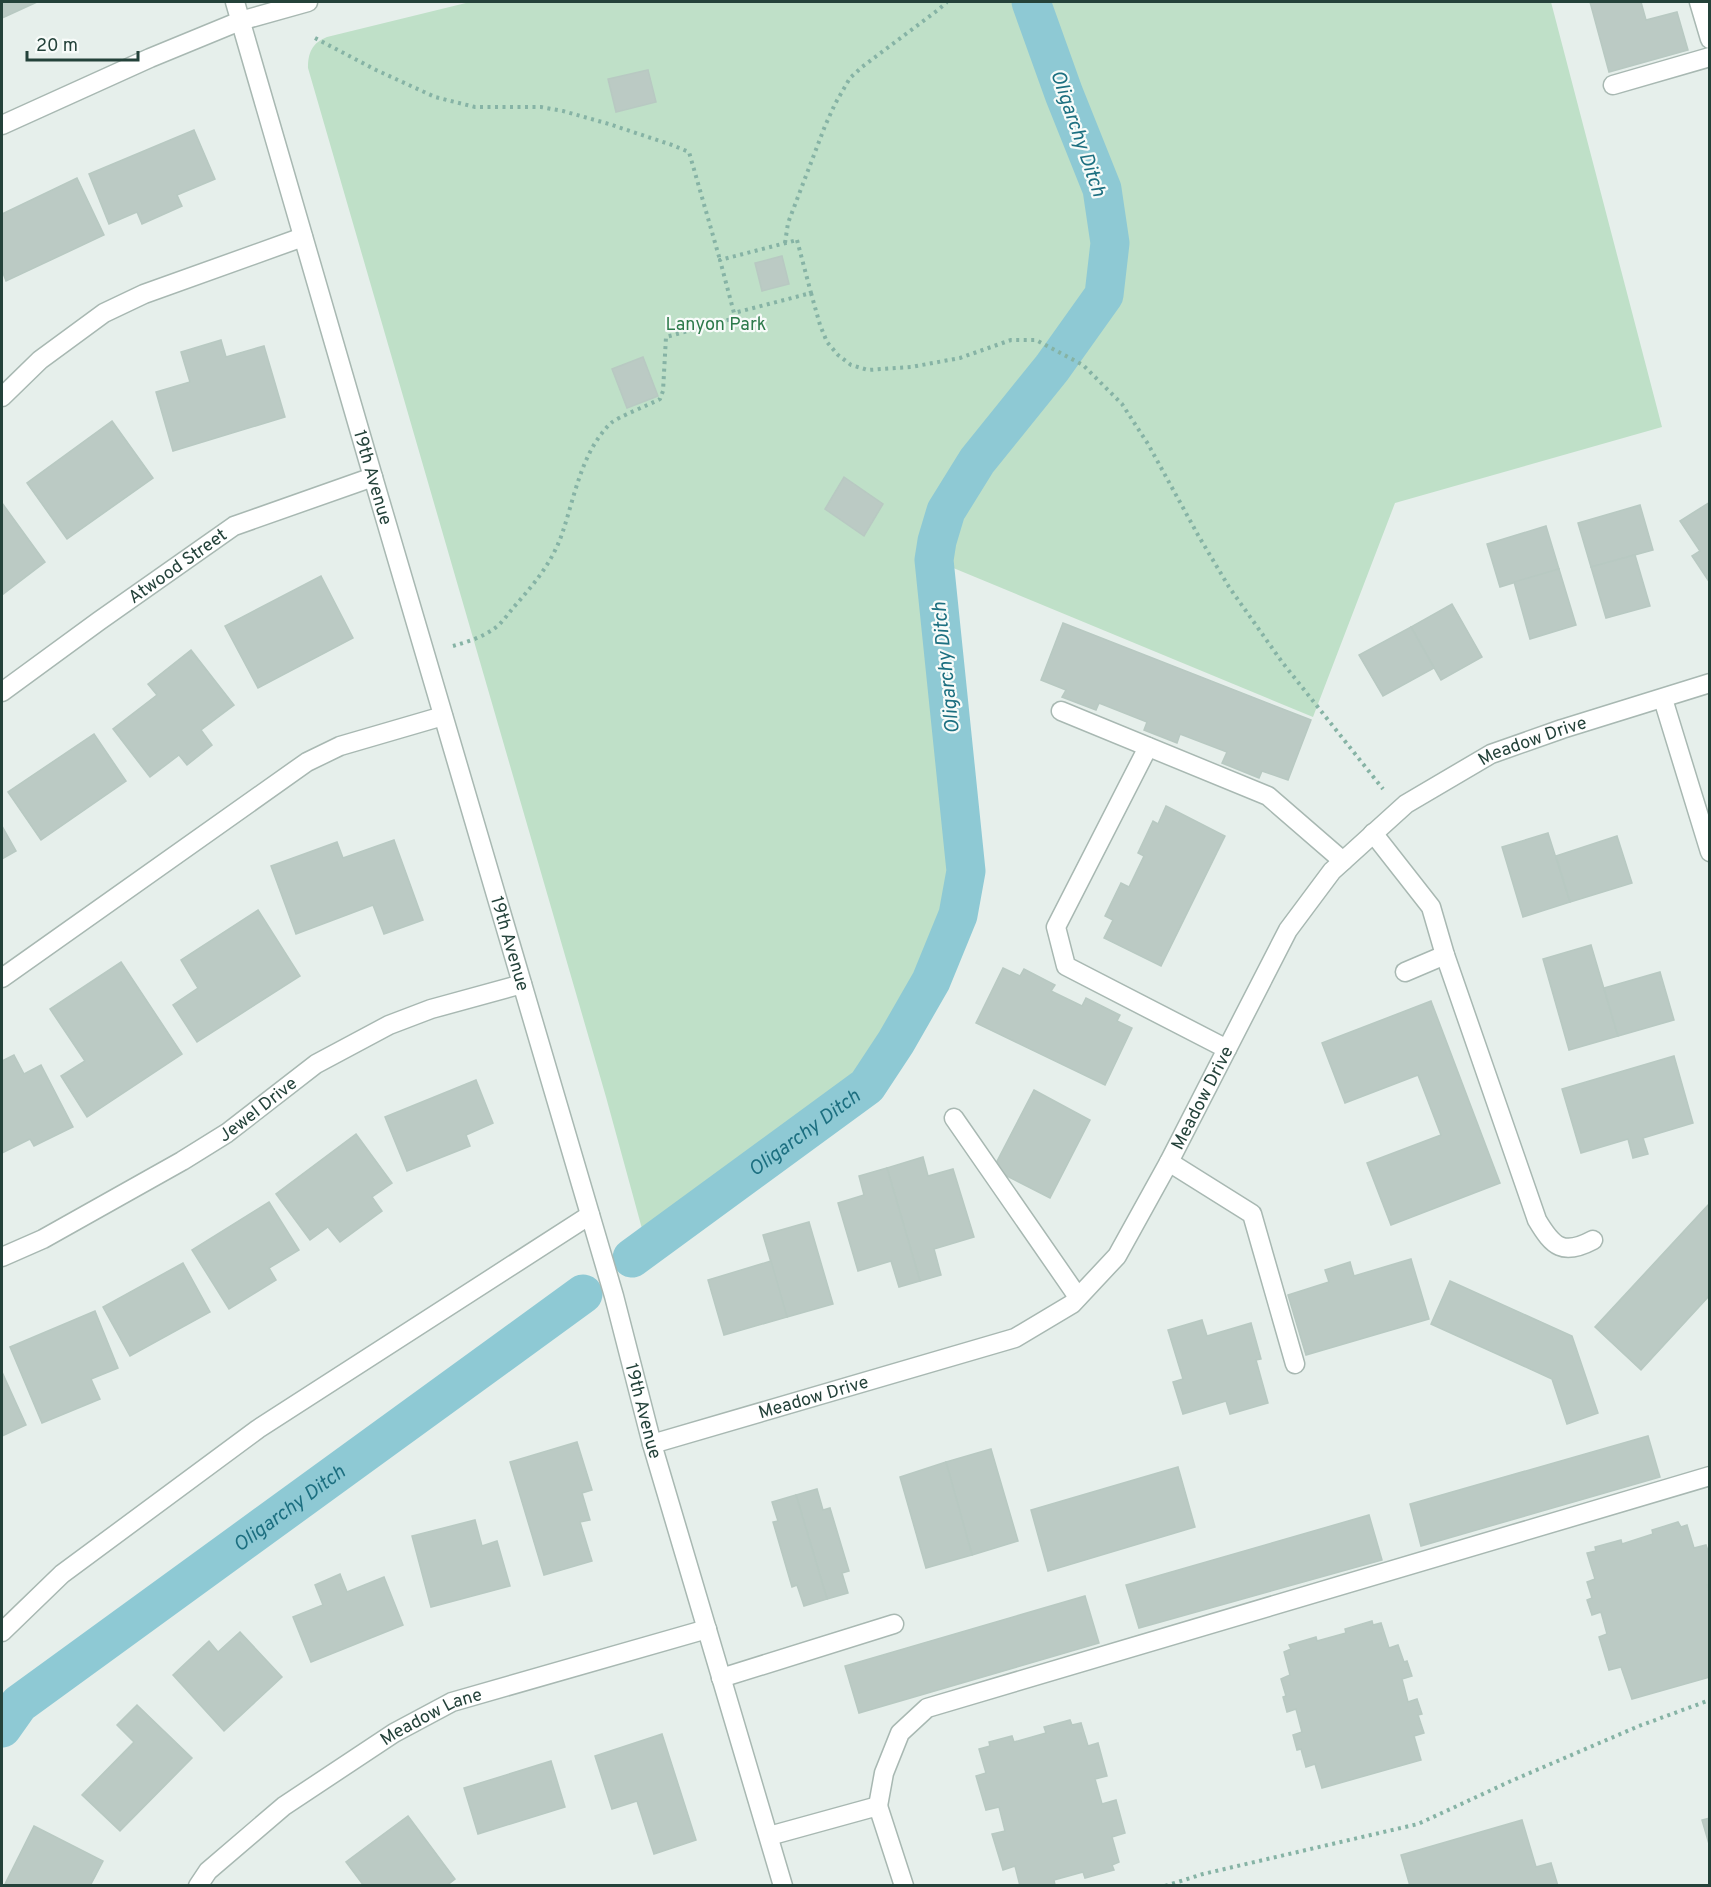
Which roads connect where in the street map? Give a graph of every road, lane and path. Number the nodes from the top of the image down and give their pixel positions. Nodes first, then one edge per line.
1 (235, 2) edge
2 (308, 2) edge
3 (947, 2) edge
4 (1699, 2) edge
5 (240, 21) junction
6 (315, 38) dead end
7 (1710, 39) edge
8 (1710, 57) edge
9 (1613, 86) dead end
10 (2, 125) edge
11 (303, 237) junction
12 (785, 243) junction
13 (720, 260) junction
14 (811, 293) junction
15 (734, 314) junction
16 (2, 397) edge
17 (373, 477) junction
18 (425, 655) junction
19 (1710, 683) edge
20 (2, 692) edge
21 (1663, 699) junction
22 (1061, 711) dead end
23 (443, 716) junction
24 (1148, 747) junction
25 (1398, 809) junction
26 (1373, 834) junction
27 (1710, 852) edge
28 (1343, 861) junction
29 (1445, 955) junction
30 (1406, 972) dead end
31 (2, 978) edge
32 (522, 984) junction
33 (1227, 1049) junction
34 (954, 1118) dead end
35 (1169, 1162) junction
36 (590, 1215) junction
37 (1593, 1240) dead end
38 (2, 1257) edge
39 (1078, 1298) junction
40 (1295, 1364) dead end
41 (652, 1444) junction
42 (1710, 1476) edge
43 (894, 1624) dead end
44 (707, 1629) junction
45 (2, 1632) edge
46 (722, 1678) junction
47 (1710, 1700) edge
48 (878, 1806) junction
49 (769, 1836) junction
50 (198, 1886) edge
51 (783, 1886) edge
52 (904, 1886) edge
53 (1165, 1886) edge

1 - 5 street, 19th Avenue
2 - 5 street
3 - 12 path
4 - 7 street
5 - 10 street
5 - 11 street, 19th Avenue
6 - 13 path
8 - 9 street
11 - 16 street
11 - 17 street, 19th Avenue
12 - 13 path
12 - 14 path
13 - 15 path
14 - 15 path
14 - 25 path
15 - 18 path
17 - 18 street, 19th Avenue
17 - 20 street, Atwood Street
18 - 23 street, 19th Avenue
19 - 21 street, Meadow Drive
21 - 25 street, Meadow Drive
21 - 27 street
22 - 24 street
23 - 31 street
23 - 32 street, 19th Avenue
24 - 28 street
24 - 33 street
25 - 26 street, Meadow Drive
26 - 28 street, Meadow Drive
26 - 29 street
28 - 33 street, Meadow Drive
29 - 30 street
29 - 37 street
32 - 36 street, 19th Avenue
32 - 38 street, Jewel Drive
33 - 35 street, Meadow Drive
34 - 39 street
35 - 39 street, Meadow Drive
35 - 40 street
36 - 41 street, 19th Avenue
36 - 45 street
39 - 41 street, Meadow Drive
41 - 44 street, 19th Avenue
42 - 48 street
43 - 46 street
44 - 46 street, 19th Avenue
44 - 50 street, Meadow Lane
46 - 49 street, 19th Avenue
47 - 53 path
48 - 49 street
48 - 52 street
49 - 51 street, 19th Avenue

